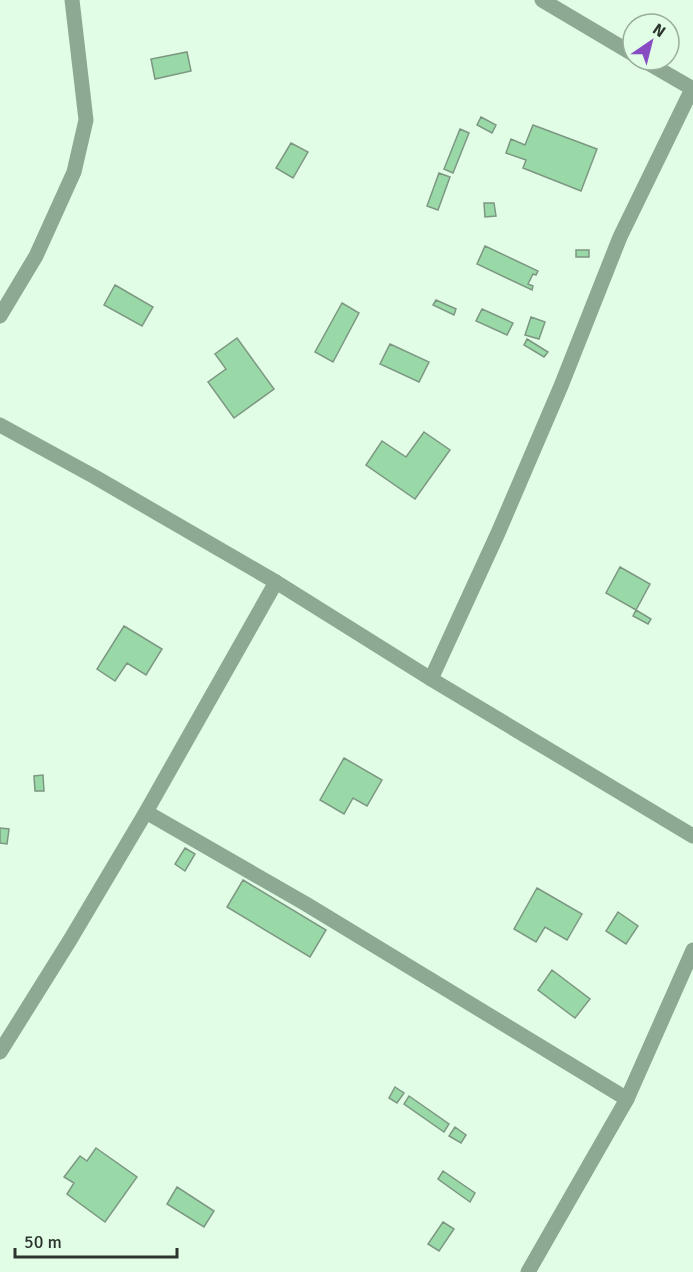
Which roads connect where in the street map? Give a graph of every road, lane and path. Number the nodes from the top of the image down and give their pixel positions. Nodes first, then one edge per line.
1 (72, 0) edge
2 (542, 0) edge
3 (621, 47) edge
4 (664, 72) edge
5 (693, 89) edge
6 (0, 316) edge
7 (0, 425) edge
8 (276, 582) junction
9 (431, 679) junction
10 (146, 812) junction
11 (693, 836) edge
12 (693, 950) edge
13 (0, 1052) edge
14 (627, 1099) junction
15 (528, 1272) edge

1 - 6 street
2 - 3 street
4 - 5 street
5 - 9 street
7 - 8 street
8 - 9 street
8 - 10 street
9 - 11 street
10 - 13 street
10 - 14 street
12 - 14 street
14 - 15 street

